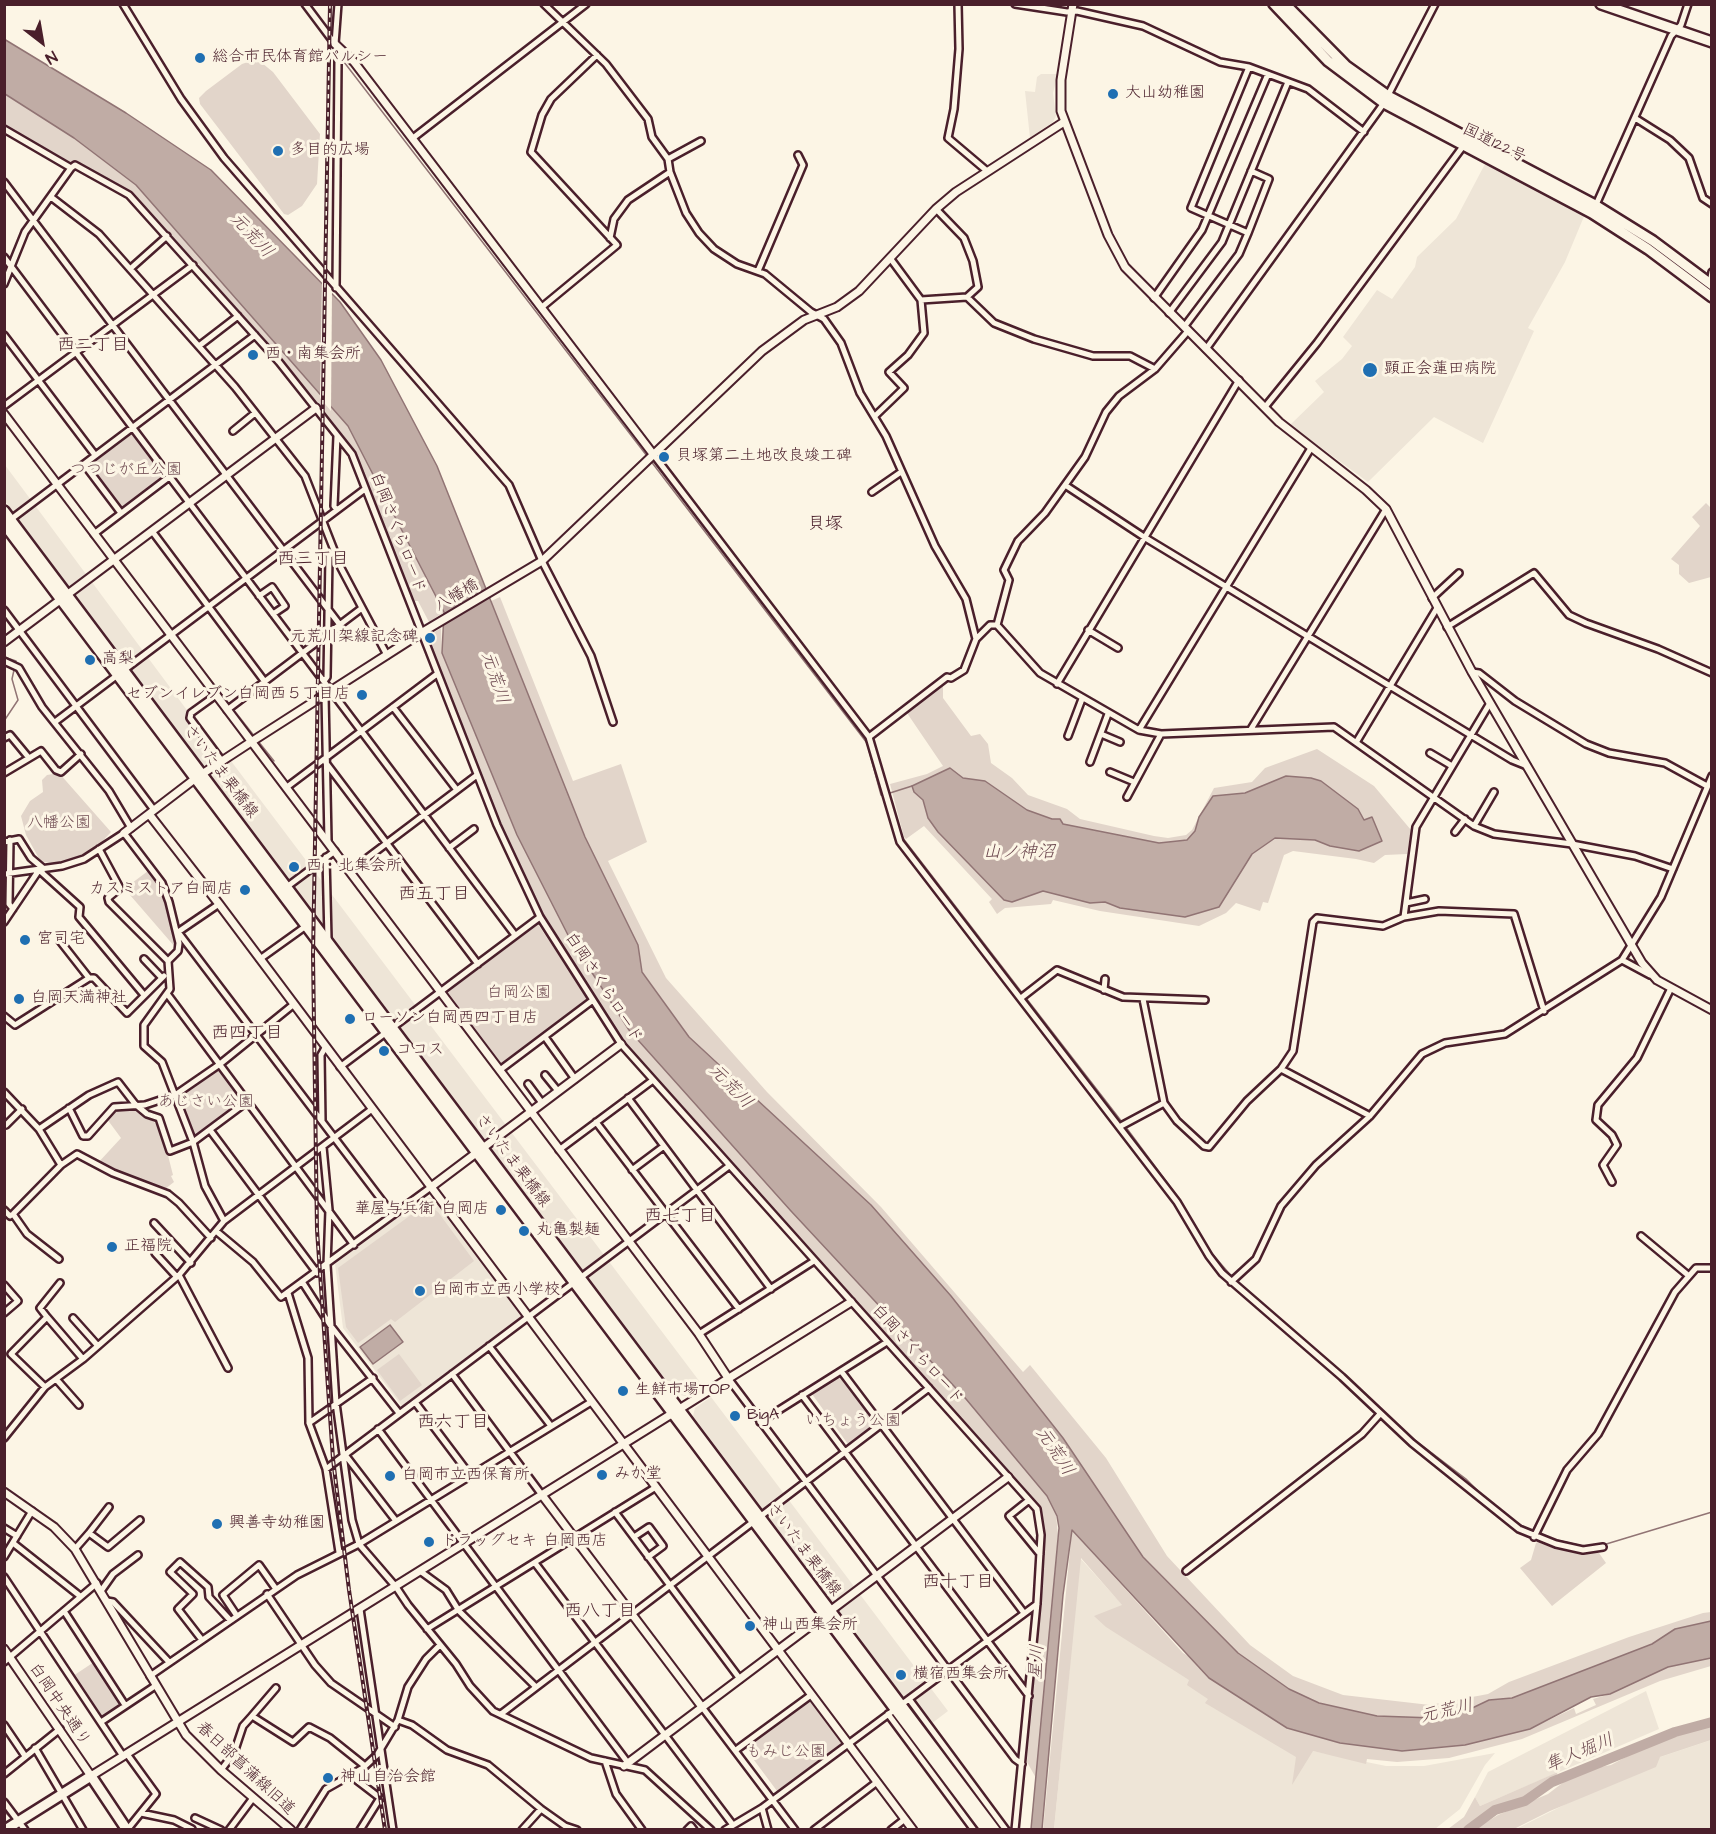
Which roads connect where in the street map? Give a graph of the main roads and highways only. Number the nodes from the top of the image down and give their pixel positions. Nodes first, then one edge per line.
1 (1274, 4) edge
2 (1285, 4) edge
3 (1601, 4) edge
4 (1712, 42) edge
5 (1386, 100) junction
6 (1594, 209) junction
7 (1711, 285) edge
8 (1712, 297) edge
9 (6, 520) edge
10 (199, 776) junction
11 (390, 1031) junction
12 (898, 1707) junction
13 (5, 1830) edge
14 (127, 1830) edge
15 (986, 1830) edge
16 (995, 1830) edge

1 - 5 main road, 国道122号
2 - 5 main road, 国道122号
3 - 4 main road
5 - 6 main road, 国道122号
5 - 6 main road, 国道122号
6 - 7 main road, 国道122号
6 - 8 main road, 国道122号
9 - 10 main road, さいたま栗橋線
10 - 11 main road, さいたま栗橋線
10 - 11 main road, さいたま栗橋線
11 - 12 main road, さいたま栗橋線
12 - 15 main road, さいたま栗橋線
12 - 16 main road, さいたま栗橋線
13 - 14 main road

